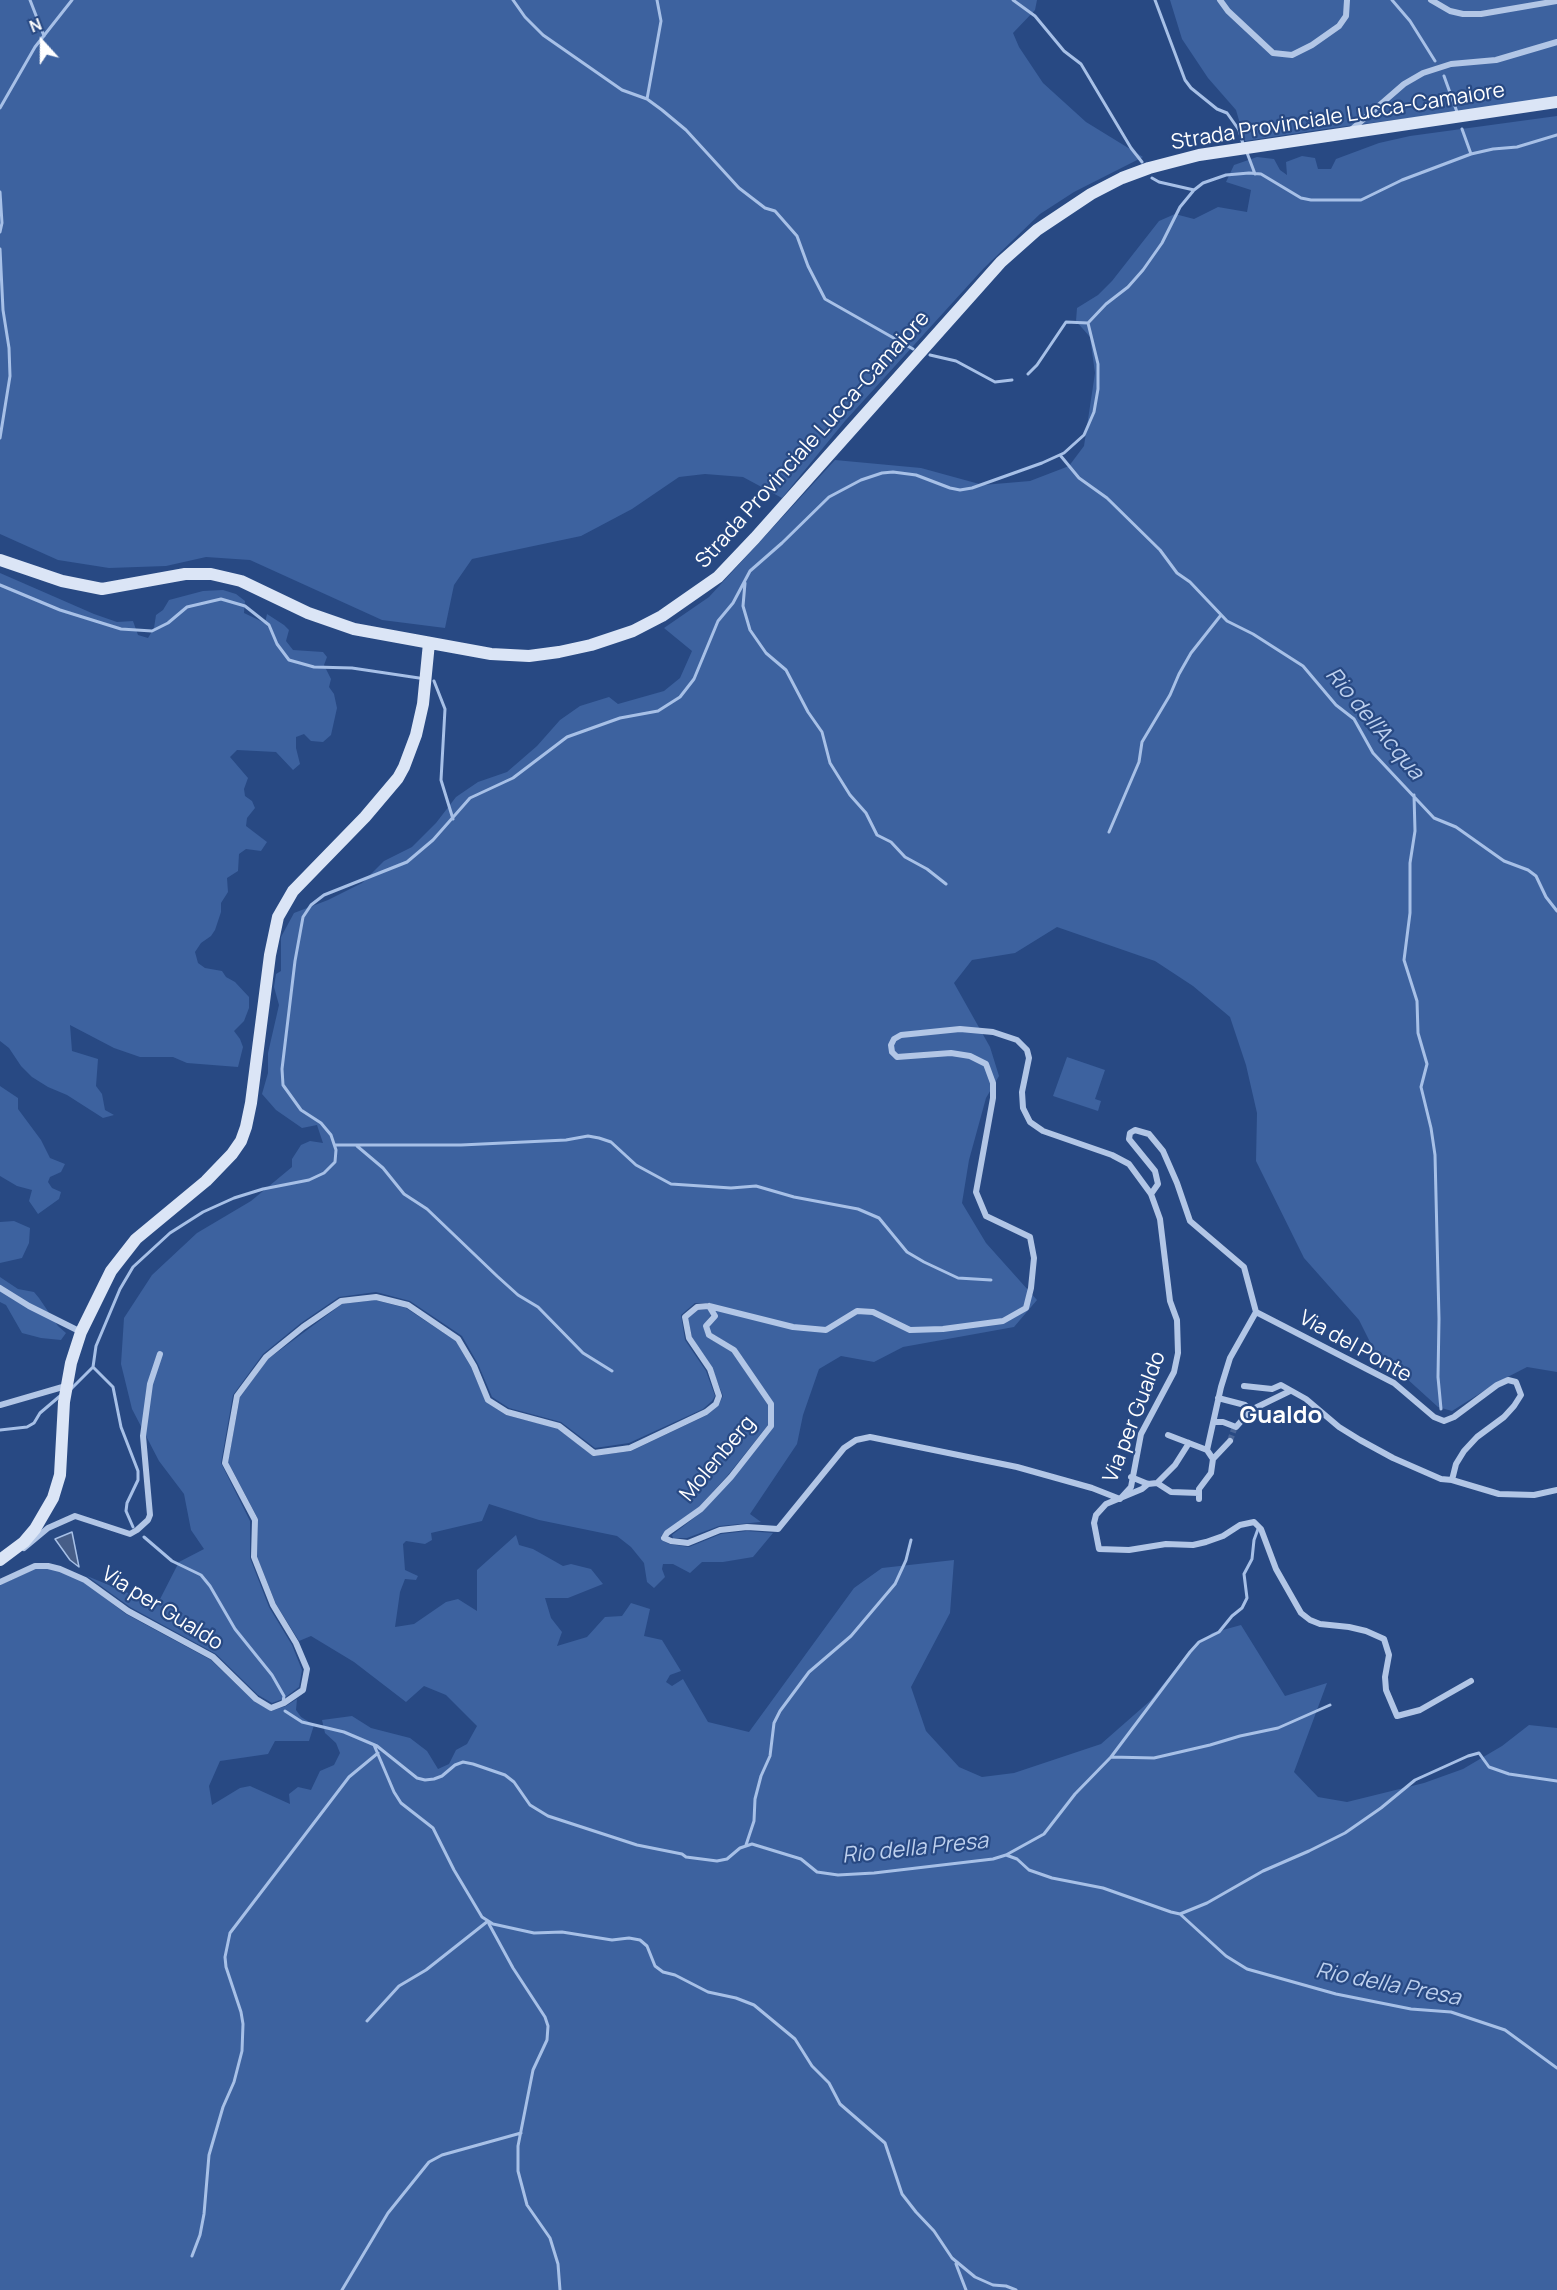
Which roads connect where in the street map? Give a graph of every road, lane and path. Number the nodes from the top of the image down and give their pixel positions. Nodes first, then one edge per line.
1 (1220, 0) edge
2 (1347, 0) edge
3 (1431, 0) edge
4 (1557, 1) edge
5 (1557, 42) edge
6 (1557, 102) edge
7 (1347, 133) junction
8 (0, 560) edge
9 (429, 643) junction
10 (1151, 1194) junction
11 (0, 1288) edge
12 (710, 1306) junction
13 (1256, 1312) junction
14 (81, 1332) junction
15 (160, 1354) dead end
16 (1244, 1386) dead end
17 (1290, 1391) junction
18 (65, 1392) junction
19 (1218, 1398) junction
20 (0, 1405) edge
21 (1251, 1410) junction
22 (1214, 1422) junction
23 (1168, 1435) dead end
24 (1230, 1440) tunnel mouth
25 (1189, 1443) junction
26 (1207, 1450) junction
27 (1213, 1459) junction
28 (1131, 1476) junction
29 (1452, 1480) junction
30 (1157, 1483) junction
31 (1148, 1484) junction
32 (1557, 1490) edge
33 (1120, 1498) junction
34 (5, 1557) edge
35 (0, 1582) edge
36 (1471, 1681) dead end

1 - 2 street
3 - 4 street
5 - 7 street
6 - 7 main road, Strada Provinciale Lucca-Camaiore
7 - 9 main road, Strada Provinciale Lucca-Camaiore
8 - 9 main road, Strada Provinciale Lucca-Camaiore
9 - 14 main road
10 - 12 street, Via per Gualdo
10 - 13 street
10 - 28 street, Via per Gualdo
11 - 14 street
12 - 33 street, Molenberg
12 - 35 street, Via per Gualdo
13 - 19 street
13 - 29 street, Via del Ponte
14 - 18 main road
15 - 34 street
16 - 17 street
17 - 21 street
17 - 29 street
18 - 20 street
18 - 34 main road
19 - 21 street
19 - 22 street
21 - 22 street
22 - 26 street
23 - 25 street
24 - 27 street
25 - 26 street
25 - 30 street
26 - 27 street
27 - 30 street
28 - 31 street
28 - 33 street, Via per Gualdo
29 - 32 street
30 - 31 street
31 - 33 street
33 - 36 street

